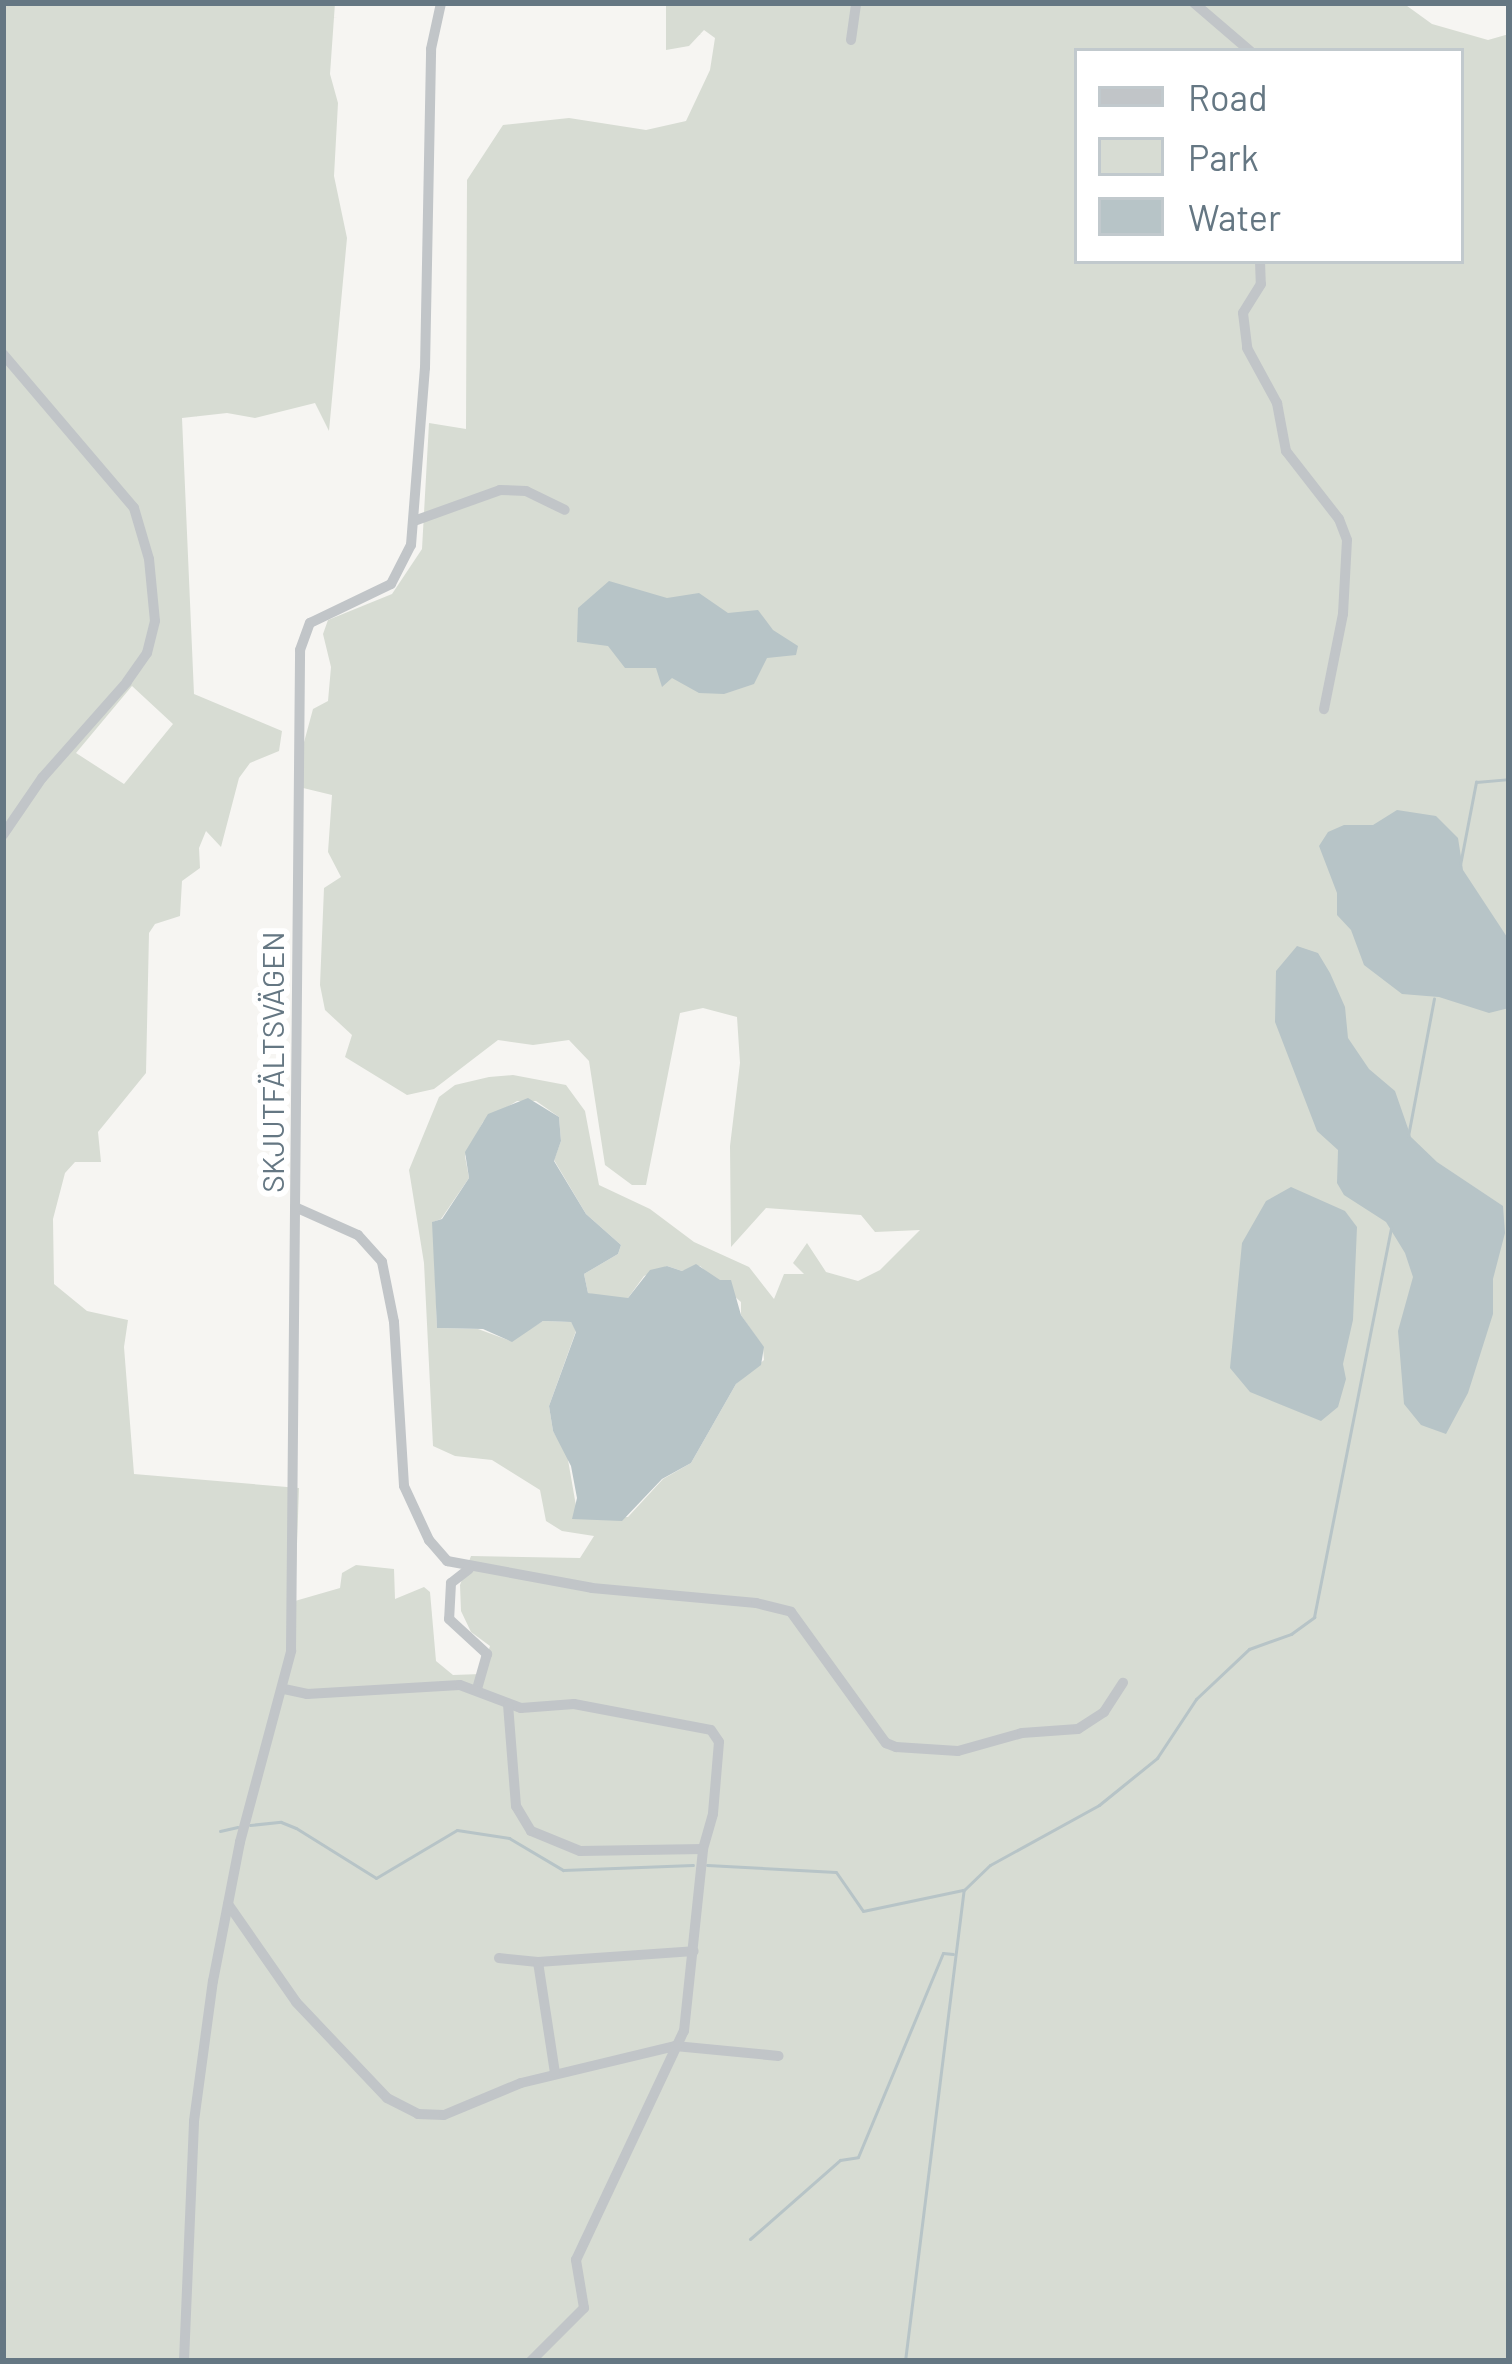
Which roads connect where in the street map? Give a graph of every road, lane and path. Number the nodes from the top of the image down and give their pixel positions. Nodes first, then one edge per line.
1 (441, 3) edge
2 (856, 3) edge
3 (1194, 3) edge
4 (851, 40) dead end
5 (1246, 48) edge
6 (1260, 264) edge
7 (3, 354) edge
8 (565, 510) dead end
9 (414, 521) junction
10 (1324, 709) dead end
11 (3, 836) edge
12 (295, 1207) junction
13 (469, 1569) junction
14 (1123, 1683) dead end
15 (284, 1689) junction
16 (477, 1689) junction
17 (508, 1705) junction
18 (703, 1849) junction
19 (228, 1904) junction
20 (694, 1951) junction
21 (499, 1958) dead end
22 (538, 1962) junction
23 (675, 2046) junction
24 (779, 2056) dead end
25 (555, 2073) junction
26 (184, 2361) edge
27 (531, 2361) edge

1 - 9 street, SKJUTFÄLTSVÄGEN
2 - 4 street
3 - 5 street
6 - 10 street
7 - 11 street
8 - 9 street
9 - 12 street, SKJUTFÄLTSVÄGEN
12 - 13 street, SKJUTFÄLTSVÄGEN
12 - 15 street
13 - 14 street
13 - 16 street
15 - 16 street
15 - 19 street
16 - 17 street
17 - 18 street
17 - 18 street
18 - 20 street
19 - 25 street
19 - 26 street
20 - 22 street
20 - 23 street
21 - 22 street
22 - 25 street
23 - 24 street
23 - 25 street
23 - 27 street

